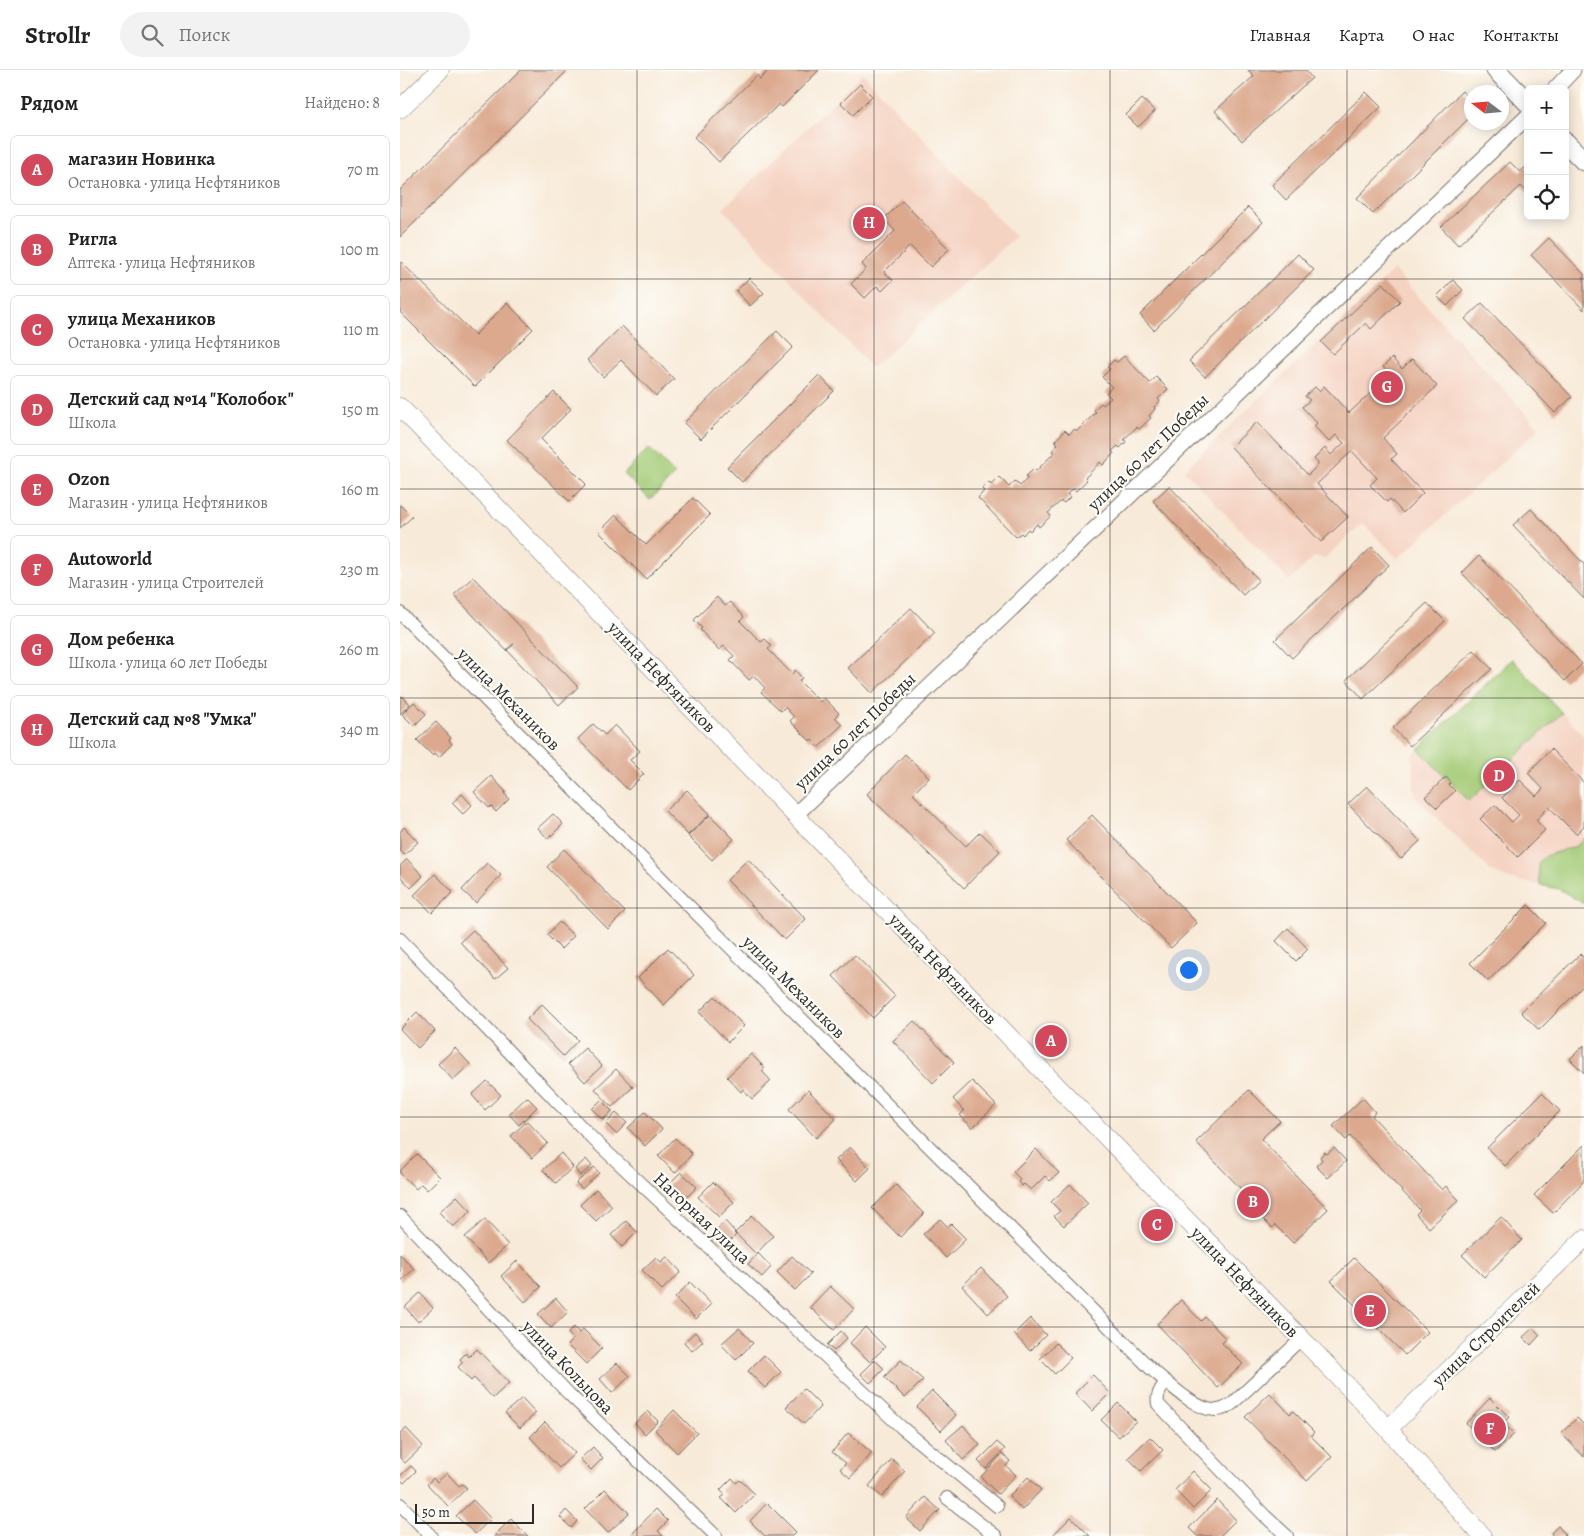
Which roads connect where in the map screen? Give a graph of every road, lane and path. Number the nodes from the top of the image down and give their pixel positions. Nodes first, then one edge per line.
1 (440, 70) edge
2 (1496, 70) edge
3 (1573, 70) edge
4 (1559, 85) edge
5 (1524, 99) edge
6 (400, 109) edge
7 (1524, 120) edge
8 (1569, 146) edge
9 (1584, 161) edge
10 (400, 407) edge
11 (400, 613) edge
12 (795, 815) junction
13 (400, 939) edge
14 (400, 1216) edge
15 (1584, 1239) edge
16 (1301, 1339) junction
17 (1166, 1381) junction
18 (1388, 1429) junction
19 (947, 1498) dead end
20 (400, 1504) edge
21 (997, 1506) dead end
22 (431, 1536) edge
23 (716, 1536) edge
24 (996, 1536) edge
25 (1287, 1536) edge
26 (1482, 1536) edge

1 - 6 main road
2 - 5 main road
3 - 4 street
7 - 12 street, улица 60 лет Победы
8 - 9 main road
10 - 12 main road, улица Нефтяников
11 - 17 street, улица Механиков
12 - 16 main road, улица Нефтяников
13 - 21 street, Нагорная улица
14 - 23 street, улица Кольцова
15 - 18 main road, улица Строителей
16 - 17 street, улица Механиков
16 - 18 main road, улица Нефтяников
17 - 25 street
18 - 26 main road, улица Нефтяников
19 - 24 street
20 - 22 street

